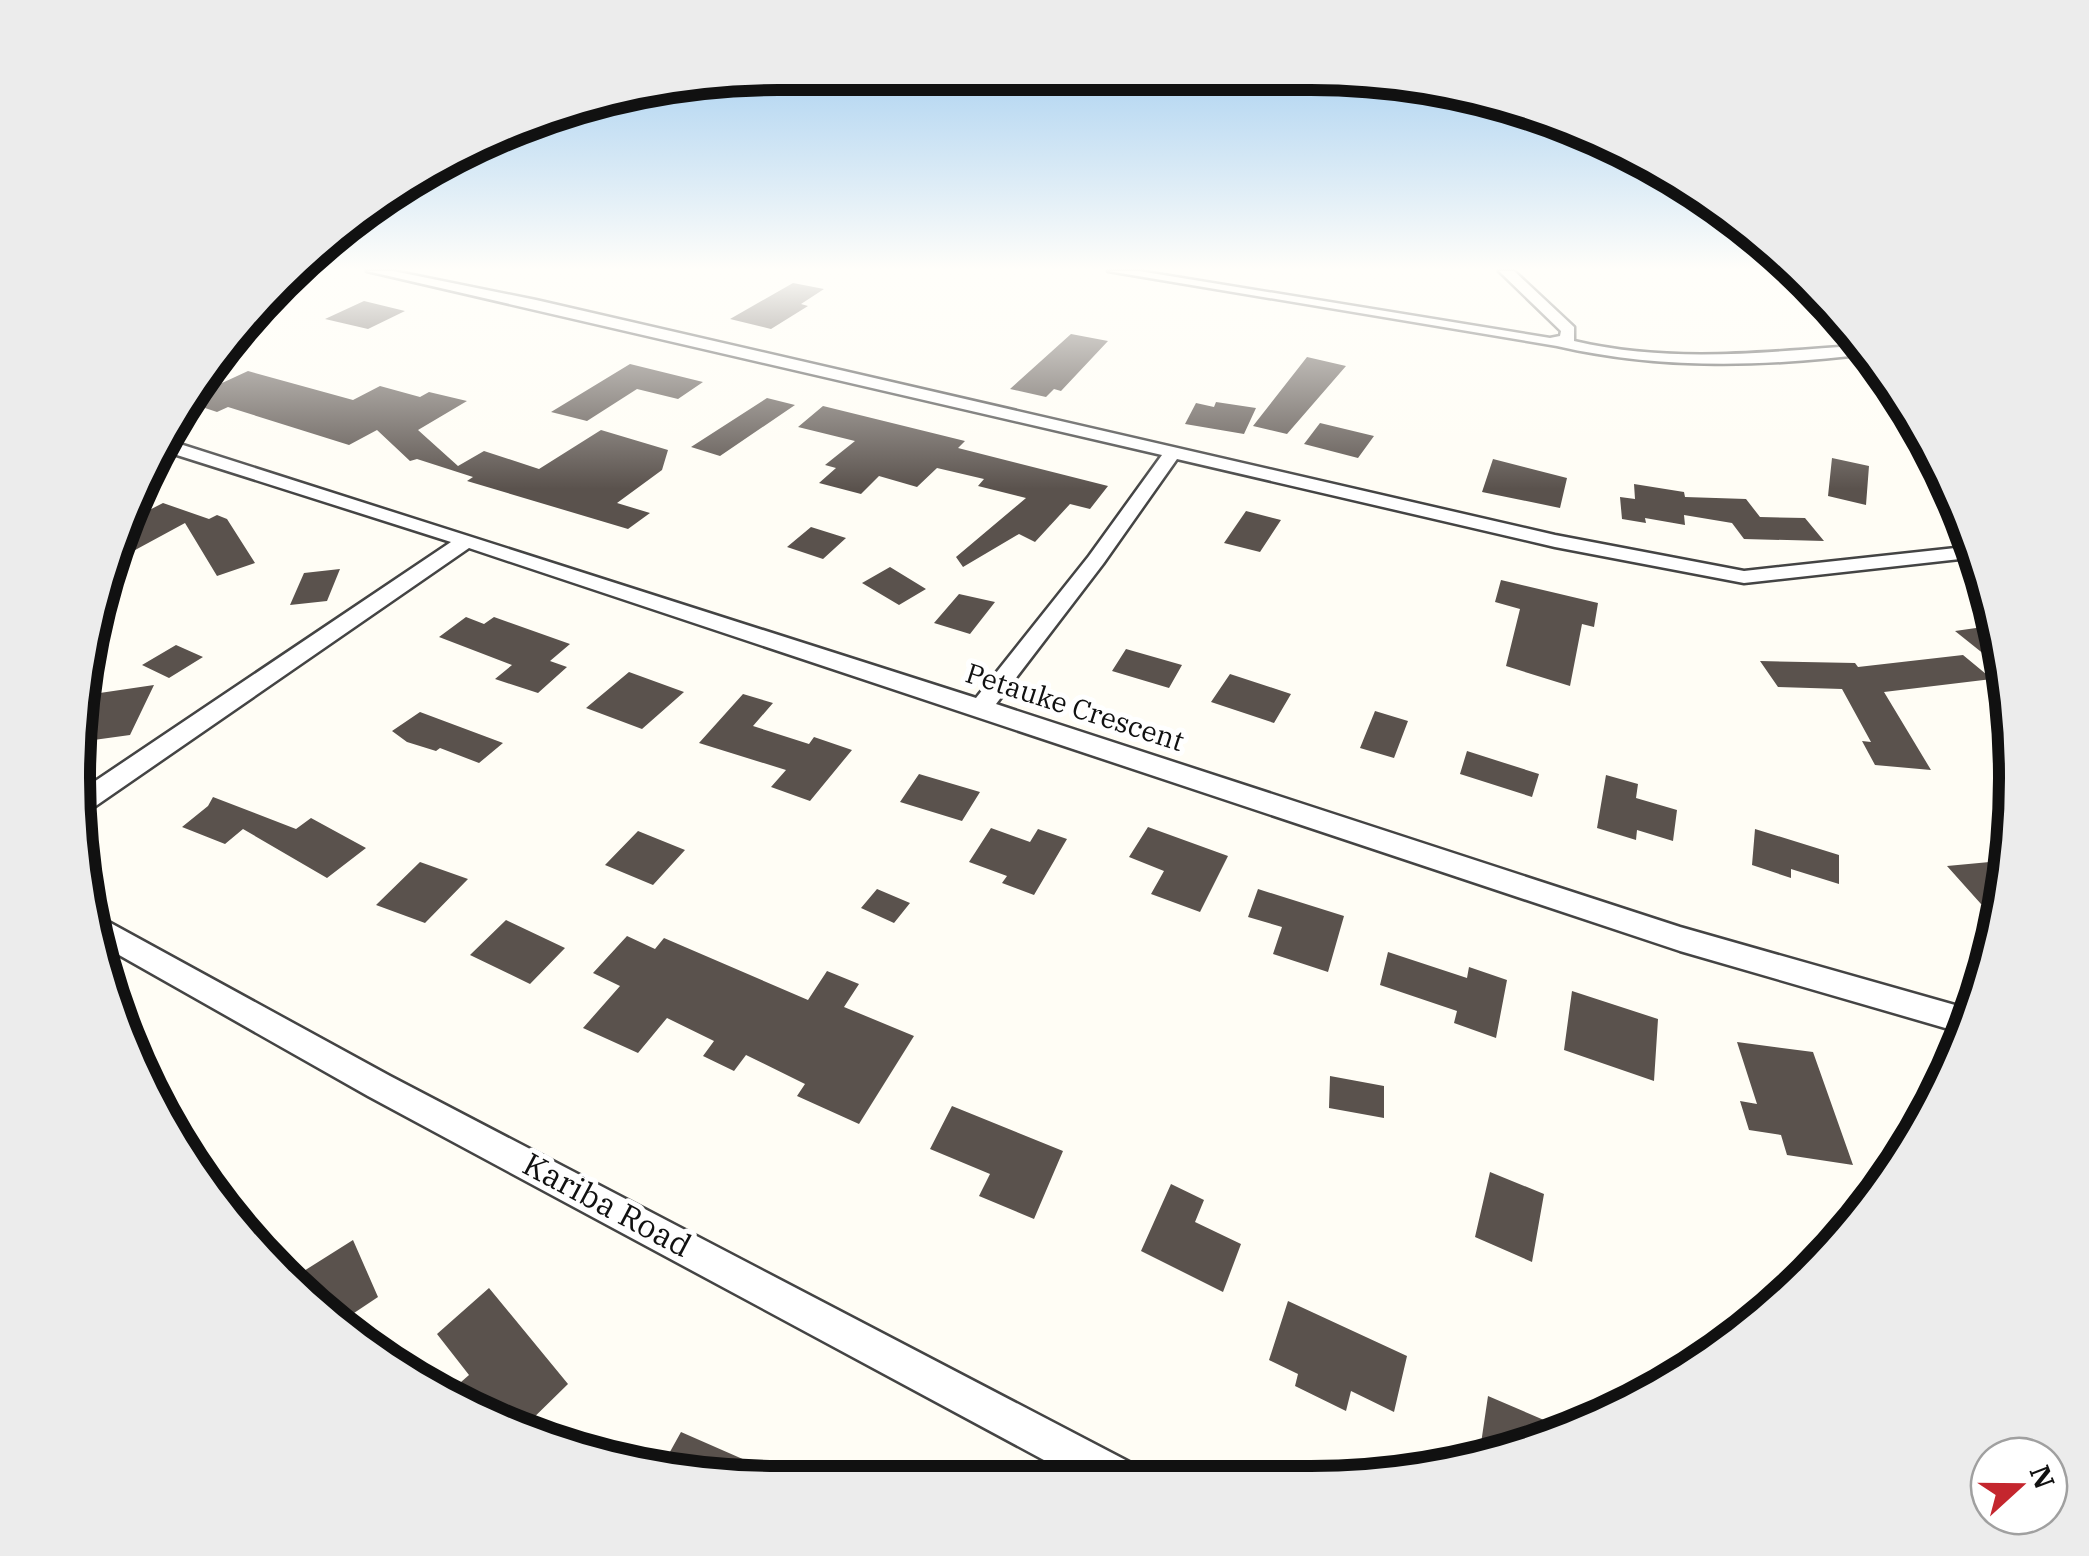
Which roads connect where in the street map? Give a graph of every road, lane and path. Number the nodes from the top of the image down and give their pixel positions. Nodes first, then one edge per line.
1 (706, 344) edge
2 (1568, 344) edge
3 (1850, 351) edge
4 (174, 448) edge
5 (1173, 452) junction
6 (465, 542) junction
7 (1961, 554) edge
8 (980, 708) junction
9 (90, 797) edge
10 (108, 935) edge
11 (1955, 1018) edge
12 (1095, 1466) edge

1 - 5 street
2 - 3 street
4 - 6 street, Petauke Crescent
5 - 7 street
5 - 8 street
6 - 8 street, Petauke Crescent
6 - 9 street
8 - 11 street, Petauke Crescent
10 - 12 street, Kariba Road

